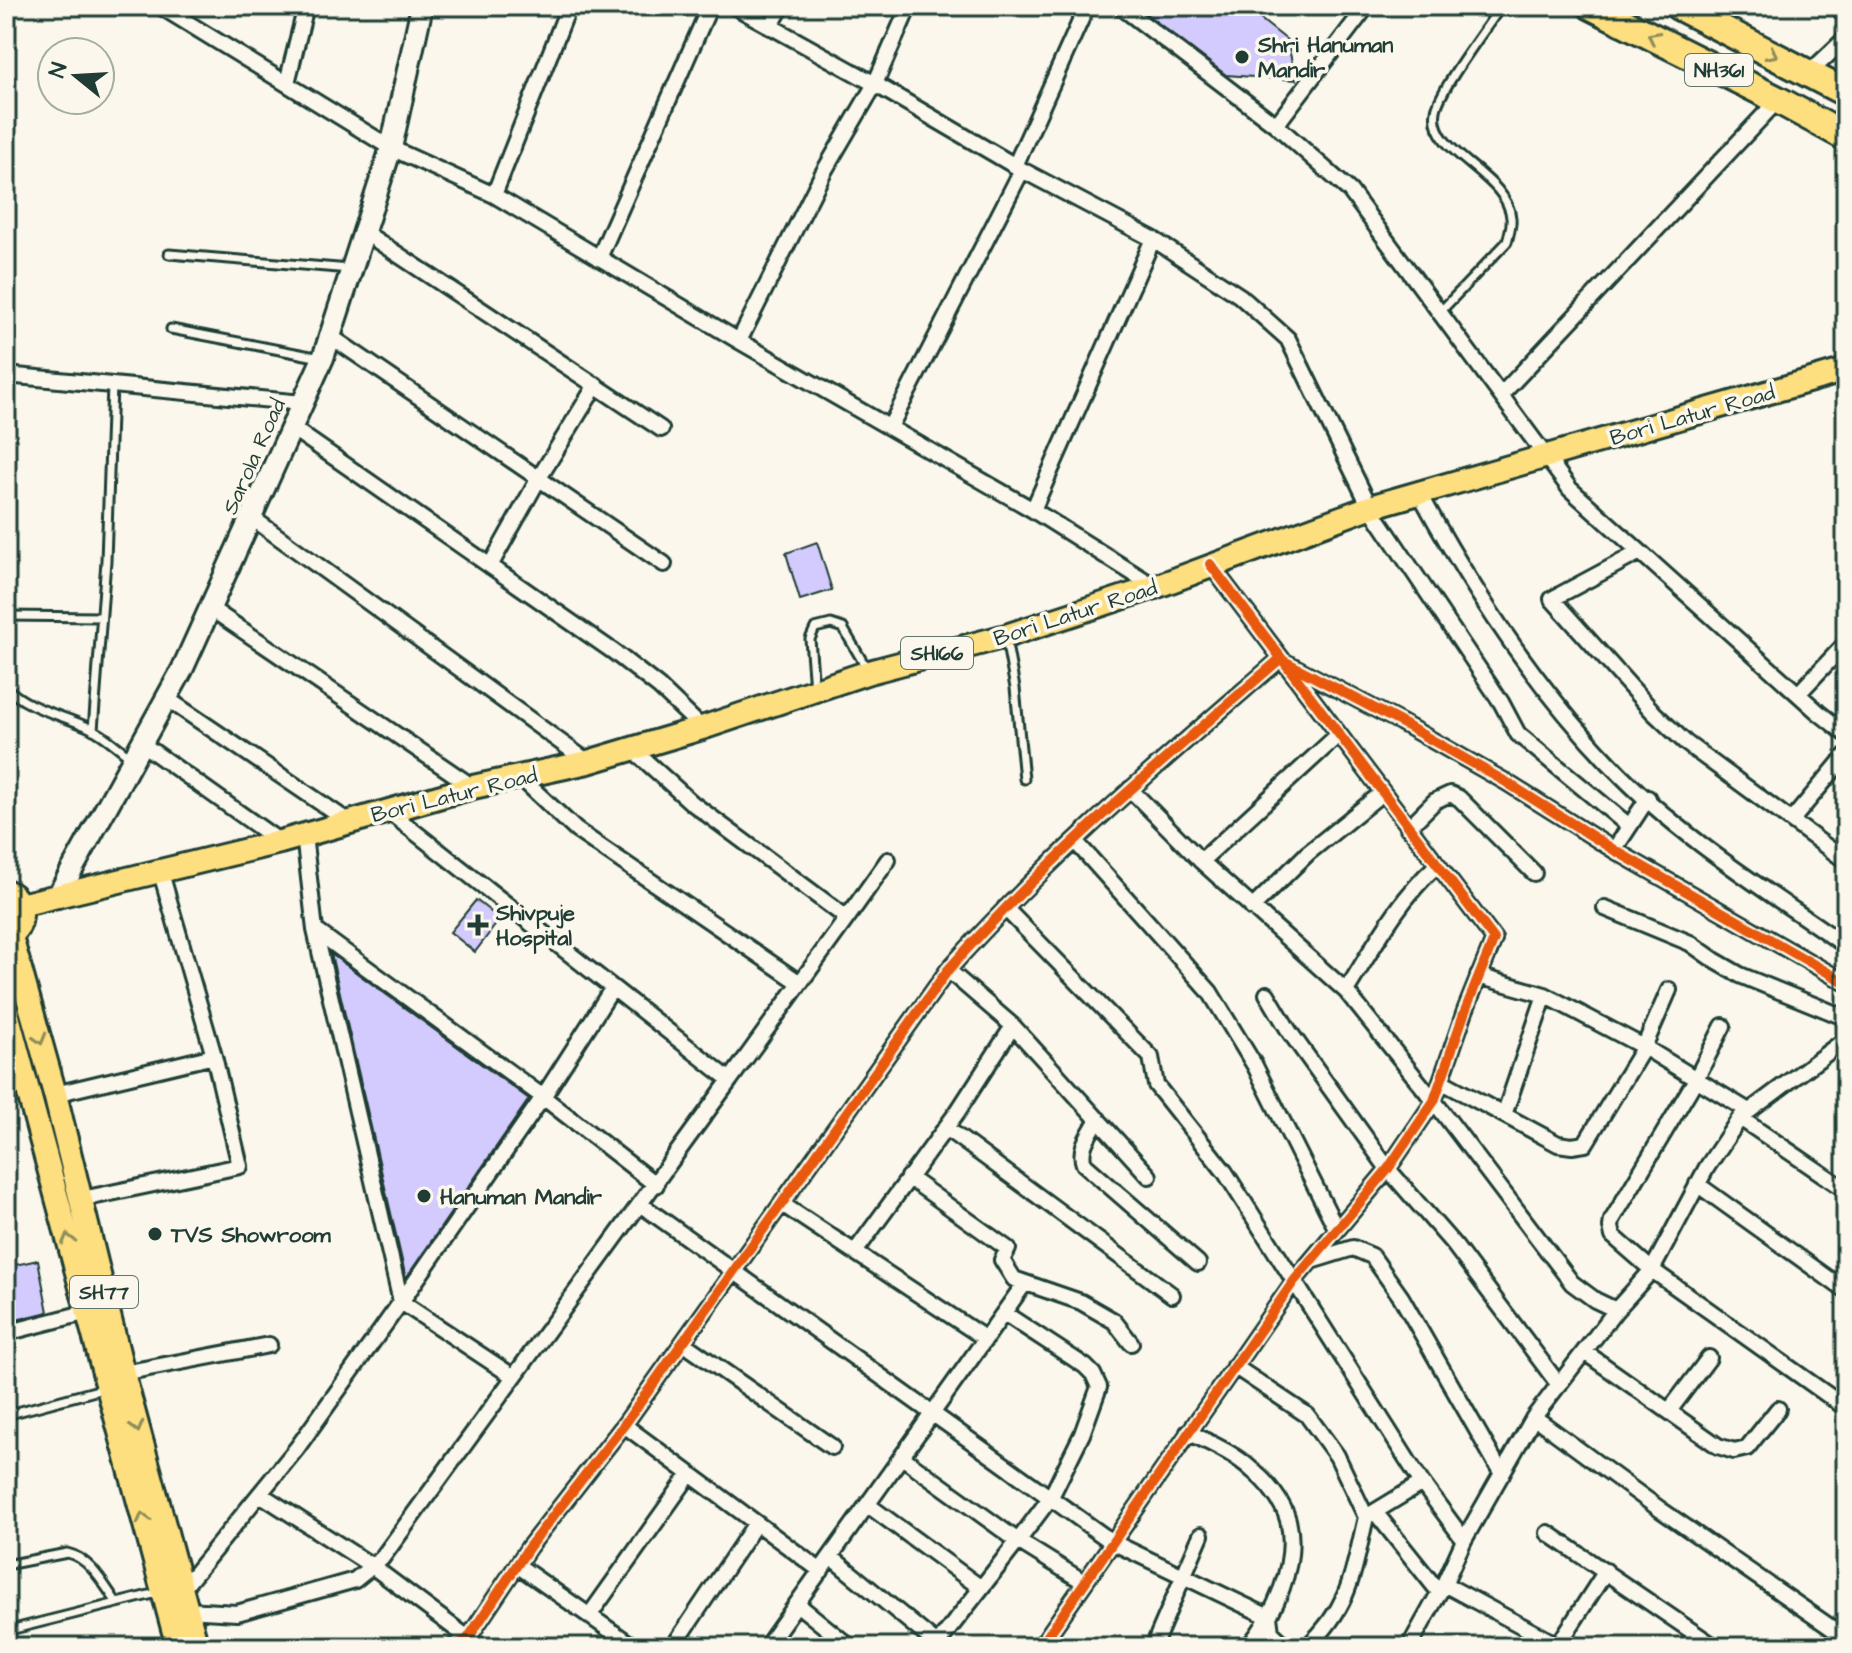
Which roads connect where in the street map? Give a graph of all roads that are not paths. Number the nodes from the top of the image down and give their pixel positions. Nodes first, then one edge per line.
1 (160, 6) edge
2 (306, 6) edge
3 (422, 6) edge
4 (569, 6) edge
5 (710, 6) edge
6 (734, 6) edge
7 (782, 6) edge
8 (909, 6) edge
9 (1087, 6) edge
10 (1120, 6) edge
11 (1367, 6) edge
12 (1501, 6) edge
13 (1591, 6) edge
14 (1678, 6) edge
15 (1837, 6) edge
16 (1846, 17) edge
17 (770, 27) junction
18 (1846, 38) edge
19 (1809, 73) junction
20 (287, 83) junction
21 (875, 84) junction
22 (1846, 93) edge
23 (1778, 100) junction
24 (1276, 125) junction
25 (1846, 137) edge
26 (391, 148) junction
27 (1019, 168) junction
28 (494, 195) junction
29 (364, 232) junction
30 (1153, 239) junction
31 (169, 254) dead end
32 (599, 258) junction
33 (352, 269) junction
34 (1440, 312) junction
35 (171, 329) dead end
36 (330, 336) junction
37 (739, 341) junction
38 (323, 358) junction
39 (1846, 370) edge
40 (6, 375) edge
41 (112, 385) junction
42 (596, 385) junction
43 (1501, 395) junction
44 (303, 403) junction
45 (890, 427) junction
46 (292, 428) junction
47 (661, 429) dead end
48 (1545, 455) junction
49 (539, 478) junction
50 (1419, 492) junction
51 (1370, 507) junction
52 (1033, 510) junction
53 (251, 517) junction
54 (1640, 552) junction
55 (664, 564) dead end
56 (1210, 564) junction
57 (490, 566) junction
58 (1155, 587) junction
59 (210, 608) junction
60 (6, 616) edge
61 (101, 617) junction
62 (1006, 636) junction
63 (1846, 643) edge
64 (1280, 659) junction
65 (869, 672) junction
66 (6, 687) edge
67 (814, 691) junction
68 (1798, 694) junction
69 (166, 698) junction
70 (702, 728) junction
71 (93, 730) junction
72 (1846, 734) edge
73 (1338, 735) junction
74 (631, 748) junction
75 (137, 750) junction
76 (1846, 755) edge
77 (588, 762) junction
78 (519, 776) junction
79 (1024, 779) dead end
80 (473, 787) junction
81 (1130, 789) junction
82 (1382, 793) junction
83 (1648, 798) junction
84 (388, 811) junction
85 (1792, 820) junction
86 (349, 822) junction
87 (1629, 826) junction
88 (1408, 828) junction
89 (304, 835) junction
90 (1075, 841) junction
91 (280, 842) junction
92 (1614, 850) junction
93 (888, 860) dead end
94 (1201, 861) junction
95 (1846, 861) edge
96 (1436, 866) junction
97 (161, 873) junction
98 (1534, 873) dead end
99 (57, 897) junction
100 (13, 898) edge
101 (1005, 908) junction
102 (1252, 908) junction
103 (1605, 908) dead end
104 (847, 918) junction
105 (315, 930) junction
106 (9, 938) edge
107 (1846, 946) edge
108 (948, 970) junction
109 (1478, 976) junction
110 (800, 983) junction
111 (1846, 983) edge
112 (612, 989) junction
113 (1669, 990) dead end
114 (1346, 991) junction
115 (1267, 994) dead end
116 (1545, 995) junction
117 (6, 1009) edge
118 (1846, 1018) edge
119 (1013, 1026) junction
120 (1723, 1026) dead end
121 (1846, 1039) edge
122 (1644, 1047) junction
123 (214, 1056) junction
124 (1696, 1079) junction
125 (730, 1080) junction
126 (1441, 1081) junction
127 (55, 1094) junction
128 (543, 1097) junction
129 (1434, 1101) junction
130 (1743, 1114) junction
131 (1504, 1115) junction
132 (1098, 1119) junction
133 (946, 1128) junction
134 (1388, 1169) junction
135 (1149, 1176) dead end
136 (908, 1177) junction
137 (1697, 1184) junction
138 (656, 1185) junction
139 (1846, 1190) edge
140 (82, 1199) junction
141 (640, 1204) junction
142 (782, 1204) junction
143 (1337, 1230) junction
144 (855, 1252) junction
145 (1311, 1261) junction
146 (1198, 1263) dead end
147 (1652, 1270) junction
148 (734, 1273) junction
149 (1294, 1281) junction
150 (1025, 1283) junction
151 (1846, 1291) edge
152 (1172, 1295) dead end
153 (401, 1302) junction
154 (1616, 1310) junction
155 (88, 1312) junction
156 (1004, 1313) junction
157 (6, 1333) edge
158 (986, 1339) junction
159 (683, 1343) junction
160 (1131, 1343) dead end
161 (269, 1345) dead end
162 (1586, 1353) junction
163 (1709, 1358) dead end
164 (1234, 1366) junction
165 (514, 1377) junction
166 (116, 1380) junction
167 (1559, 1385) junction
168 (1846, 1408) edge
169 (1778, 1409) dead end
170 (1669, 1411) junction
171 (934, 1413) junction
172 (6, 1415) edge
173 (1534, 1417) junction
174 (624, 1425) junction
175 (1188, 1432) junction
176 (832, 1447) dead end
177 (902, 1457) junction
178 (690, 1474) junction
179 (1502, 1474) junction
180 (1422, 1483) junction
181 (260, 1494) junction
182 (1051, 1497) junction
183 (868, 1505) junction
184 (1370, 1515) junction
185 (756, 1523) junction
186 (1548, 1533) dead end
187 (1201, 1535) dead end
188 (1464, 1540) junction
189 (1018, 1541) junction
190 (1112, 1542) junction
191 (831, 1557) junction
192 (6, 1565) edge
193 (517, 1565) junction
194 (372, 1566) junction
195 (821, 1571) junction
196 (1606, 1571) junction
197 (1184, 1575) junction
198 (1084, 1582) junction
199 (981, 1588) junction
200 (1441, 1588) junction
201 (176, 1598) junction
202 (117, 1603) junction
203 (797, 1604) junction
204 (589, 1616) junction
205 (1269, 1617) junction
206 (6, 1631) edge
207 (1156, 1640) dead end
208 (1841, 1640) edge
209 (474, 1643) edge
210 (936, 1646) edge
211 (1559, 1646) edge
212 (178, 1647) edge
213 (197, 1647) edge
214 (453, 1647) edge
215 (634, 1647) edge
216 (673, 1647) edge
217 (766, 1647) edge
218 (850, 1647) edge
219 (1040, 1647) edge
220 (1248, 1647) edge
221 (1287, 1647) edge
222 (1307, 1647) edge
223 (1409, 1647) edge
224 (1715, 1647) edge

1 - 20 street
2 - 20 street
3 - 26 main road, Sarola Road
4 - 28 street
5 - 32 street
6 - 17 street
7 - 17 street
8 - 21 street
9 - 27 street
10 - 24 street
11 - 24 street
12 - 34 lane
23 -> 13 highway, NH361
14 -> 19 highway, NH361
15 - 16 street
17 - 21 street
18 - 19 street
19 - 22 highway, NH361
20 - 26 street
21 - 27 street
21 - 37 street
23 - 25 highway, NH361
23 - 43 street
24 - 34 street
26 - 28 street
26 - 29 main road, Sarola Road
27 - 30 street
27 - 45 street
28 - 32 street
29 - 33 main road, Sarola Road
29 - 42 street
30 - 51 street
30 - 52 street
31 - 33 lane
32 - 37 street
33 - 36 main road, Sarola Road
34 - 43 street
35 - 38 lane
36 - 38 main road, Sarola Road
36 - 49 street
37 - 45 street
38 - 44 main road, Sarola Road
39 - 48 main road, Bori Latur Road / SH166
40 - 41 street
41 - 44 street
41 - 61 lane
42 - 47 street
42 - 49 street
43 - 48 street
44 - 46 main road, Sarola Road
45 - 52 street
46 - 53 main road, Sarola Road
46 - 57 street
48 - 50 main road, Bori Latur Road / SH166
48 - 54 street
49 - 55 street
49 - 57 street
50 - 51 main road, Bori Latur Road / SH166
50 - 83 street
51 - 56 main road, Bori Latur Road / SH166
51 - 87 street
52 - 58 street
53 - 59 main road, Sarola Road
53 - 77 street
54 - 68 street
54 - 85 street
56 - 58 main road, Bori Latur Road / SH166
56 - 64 street
57 - 70 street
58 - 62 main road, Bori Latur Road / SH166
59 - 69 main road, Sarola Road
59 - 80 street
60 - 61 lane
61 - 71 lane
62 - 65 main road, Bori Latur Road / SH166
62 - 79 lane
63 - 68 street
64 - 73 street
64 - 81 street
64 - 92 street
65 - 67 main road, Bori Latur Road / SH166
65 - 67 lane
66 - 71 lane
67 - 70 main road, Bori Latur Road / SH166
68 - 72 street
69 - 75 main road, Sarola Road
69 - 86 street
70 - 74 main road, Bori Latur Road / SH166
71 - 75 lane
73 - 82 street
73 - 94 street
74 - 77 main road, Bori Latur Road / SH166
74 - 104 street
75 - 91 street
75 - 99 main road, Sarola Road
76 - 85 street
77 - 78 main road, Bori Latur Road / SH166
78 - 80 main road, Bori Latur Road / SH166
78 - 110 street
80 - 84 main road, Bori Latur Road / SH166
81 - 90 street
81 - 94 street
82 - 88 street
82 - 102 street
83 - 87 street
83 - 107 street
84 - 86 main road, Bori Latur Road / SH166
84 - 112 street
85 - 95 street
86 - 89 main road, Bori Latur Road / SH166
87 - 92 street
88 - 96 street
88 - 98 street
89 - 91 main road, Bori Latur Road / SH166
89 - 105 street
90 - 101 street
90 - 143 street
91 - 97 main road, Bori Latur Road / SH166
92 - 111 street
93 - 104 street
94 - 102 street
96 - 109 street
96 - 114 street
97 - 99 main road, Bori Latur Road / SH166
97 - 123 street
99 - 100 main road, Bori Latur Road / SH166
100 - 106 main road, SH77
101 - 108 street
101 - 149 street
102 - 114 street
103 - 118 street
104 - 110 street
105 - 128 street
105 - 153 street
106 -> 127 main road, SH77
108 - 119 street
108 - 142 street
109 - 116 street
109 - 126 street
110 - 125 street
112 - 125 street
112 - 128 street
113 - 122 street
114 - 129 street
115 - 134 street
116 - 122 street
116 - 131 street
155 -> 117 main road, SH77
119 - 132 street
119 - 133 street
120 - 124 street
121 - 130 street
122 - 124 street
122 - 131 street
123 - 127 street
123 - 140 street
124 - 130 street
124 - 147 street
125 - 138 street
126 - 129 street
126 - 131 street
127 - 140 main road, SH77
128 - 138 street
128 - 153 street
129 - 134 street
129 - 154 street
130 - 137 street
130 - 139 street
132 - 135 street
132 - 146 street
133 - 136 street
133 - 152 street
134 - 143 street
134 - 167 street
136 - 144 street
136 - 150 street
137 - 147 street
137 - 151 street
138 - 141 street
140 - 166 main road, SH77
141 - 148 street
141 - 165 street
142 - 144 street
142 - 148 street
143 - 145 street
144 - 158 street
145 - 149 street
145 - 179 street
147 - 154 street
147 - 168 street
148 - 159 street
148 - 171 street
149 - 164 street
149 - 180 street
150 - 156 street
150 - 160 street
153 - 165 street
153 - 181 street
154 - 162 street
155 - 157 street
155 - 166 main road, SH77
156 - 158 street
156 - 182 street
158 - 171 street
159 - 174 street
159 - 176 street
161 - 166 street
162 - 167 street
162 - 170 street
163 - 170 street
164 - 175 street
164 - 184 street
165 - 194 street
166 - 172 lane
166 - 201 main road, SH77
167 - 173 street
169 - 170 street
171 - 177 street
171 - 182 street
173 - 179 street
173 - 208 street
174 - 178 street
174 - 193 street
175 - 190 street
175 - 205 street
177 - 183 street
177 - 189 street
178 - 185 street
178 - 204 street
179 - 188 street
180 - 184 street
180 - 188 street
181 - 194 street
181 - 201 street
182 - 189 street
182 - 190 street
183 - 191 street
183 - 199 street
184 - 200 street
184 - 222 street
185 - 195 street
185 - 216 street
186 - 196 street
187 - 197 street
188 - 200 street
189 - 198 street
189 - 199 street
190 - 197 street
190 - 198 street
191 - 195 street
191 - 210 street
192 - 202 lane
193 - 204 street
193 - 209 street
194 - 201 street
194 - 209 street
195 - 203 street
196 - 211 street
196 - 224 street
197 - 205 street
197 - 207 street
198 - 219 street
199 - 210 street
200 - 211 street
200 - 223 street
201 - 202 lane
201 - 212 main road, SH77
201 - 213 main road, SH77
202 - 206 lane
203 - 217 street
203 - 218 street
204 - 215 street
205 - 220 street
205 - 221 street
209 - 214 street

